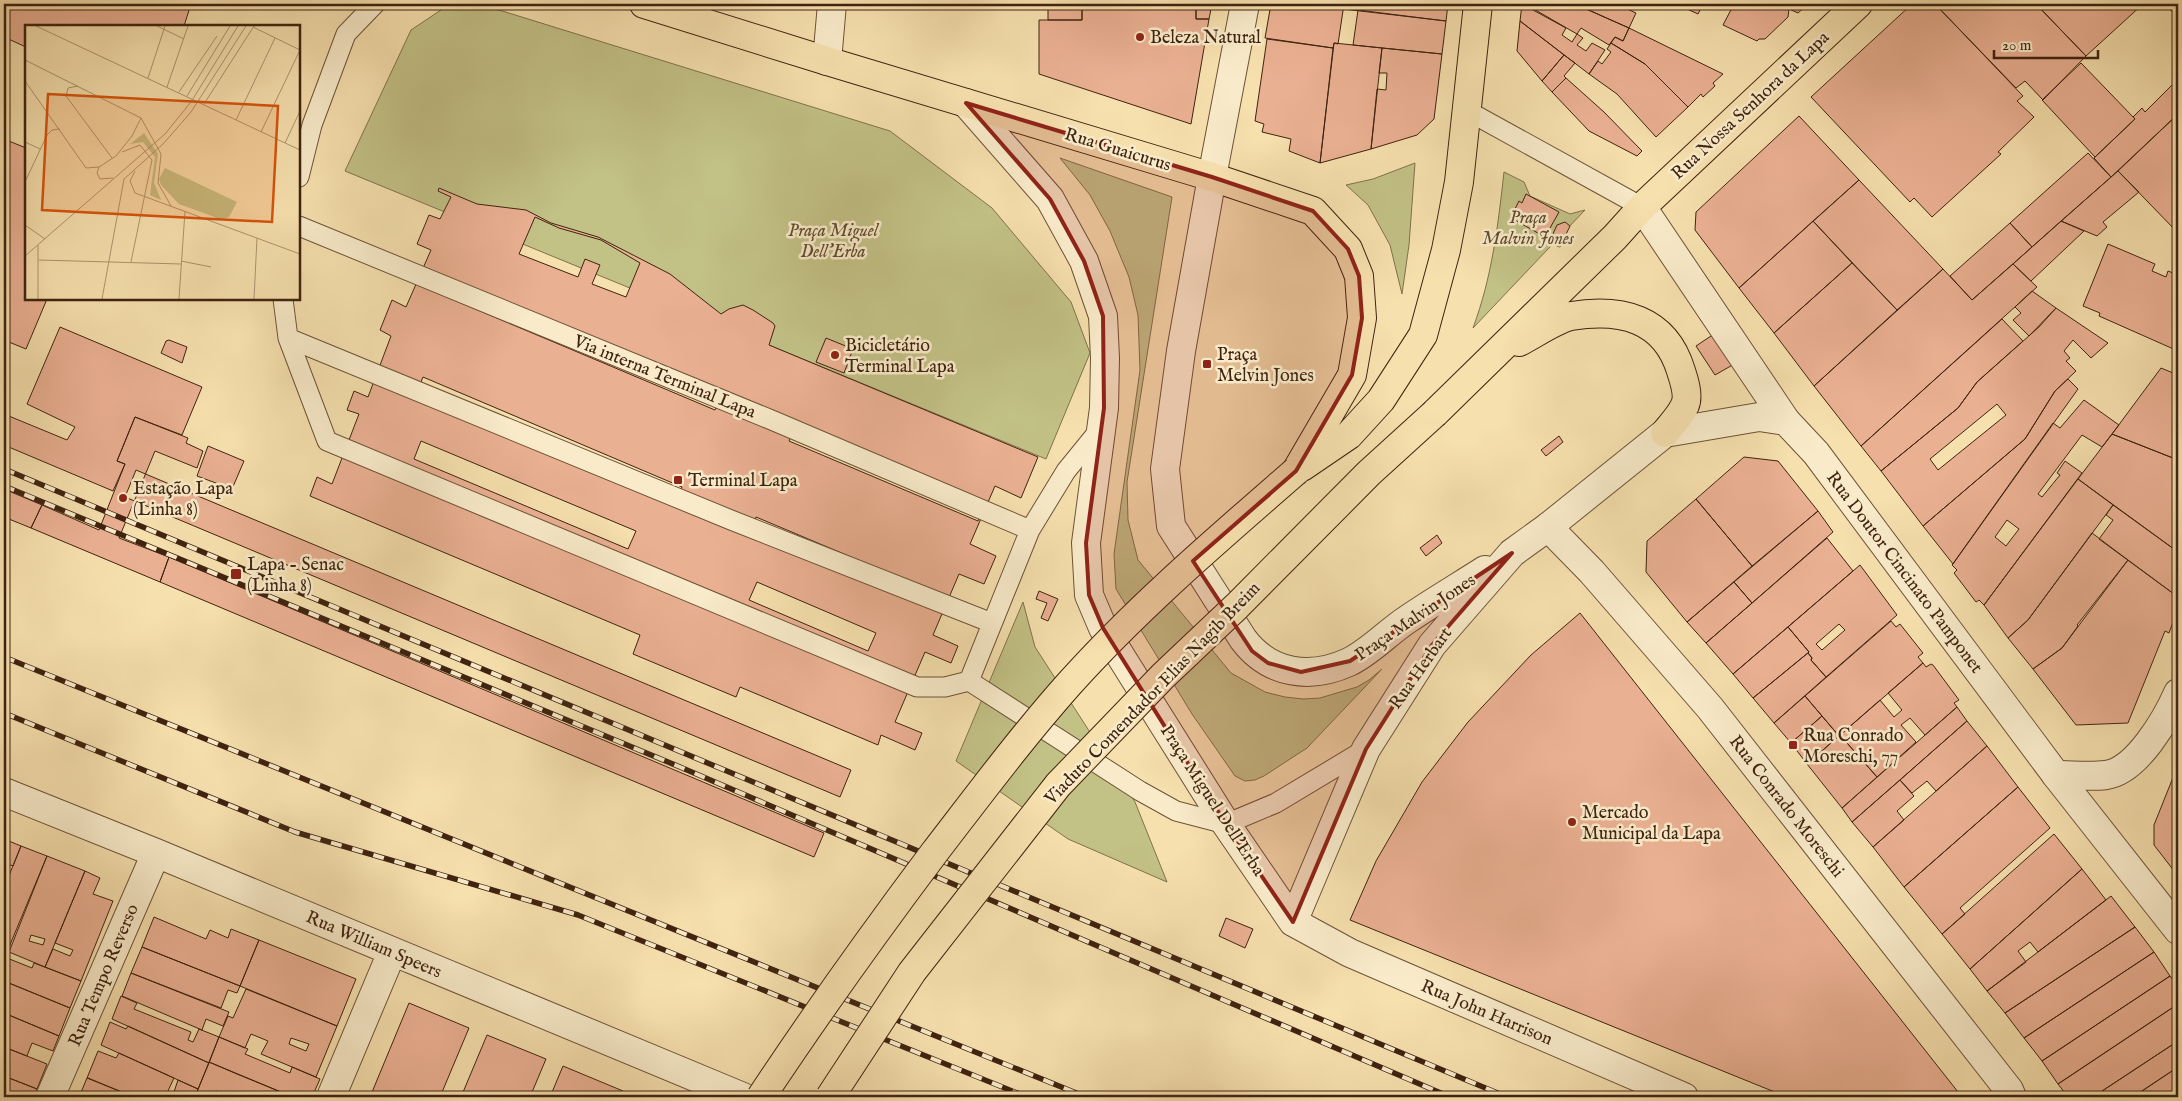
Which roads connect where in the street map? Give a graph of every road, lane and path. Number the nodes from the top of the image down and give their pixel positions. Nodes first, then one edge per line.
1 (375, 4) edge
2 (644, 4) edge
3 (832, 4) edge
4 (1245, 4) edge
5 (1478, 4) edge
6 (1858, 4) edge
7 (827, 61) junction
8 (966, 103) junction
9 (1466, 110) junction
10 (300, 173) edge
11 (1212, 177) junction
12 (1642, 207) junction
13 (300, 226) edge
14 (283, 300) edge
15 (288, 338) junction
16 (1496, 354) junction
17 (1786, 421) junction
18 (1102, 427) junction
19 (1665, 433) junction
20 (1296, 471) junction
21 (1548, 527) junction
22 (1030, 530) junction
23 (1512, 553) junction
24 (992, 623) junction
25 (969, 680) junction
26 (2178, 693) edge
27 (1366, 749) junction
28 (2056, 775) junction
29 (4, 792) edge
30 (1226, 824) junction
31 (156, 853) junction
32 (1294, 922) junction
33 (2178, 930) edge
34 (392, 952) junction
35 (699, 1089) edge
36 (50, 1097) edge
37 (331, 1097) edge
38 (743, 1097) edge
39 (761, 1097) edge
40 (830, 1097) edge
41 (1684, 1097) edge
42 (2012, 1097) edge

1 - 10 lane
2 - 7 main road, Rua Guaicurus
3 - 7 street
4 - 11 street, Praça Malvin Jones
5 - 9 main road
6 - 12 main road, Rua Nossa Senhora da Lapa
7 - 8 main road, Rua Guaicurus
8 - 11 main road, Rua Guaicurus
8 - 18 street, Praça Miguel Dell'Erba
9 - 12 lane
9 - 20 main road
11 - 20 main road, Rua Guaicurus
11 - 23 street, Praça Malvin Jones
12 - 16 main road
12 - 17 street, Rua Doutor Cincinato Pamponet
13 - 22 lane, Via interna Terminal Lapa
14 - 15 lane
15 - 24 lane
15 - 25 lane
16 - 19 main road
16 - 40 main road, Viaduto Comendador Elias Nagib Breim, bridge
17 - 19 street, Rua Herbart
17 - 28 street, Rua Doutor Cincinato Pamponet
18 - 22 lane
18 - 30 street, Praça Miguel Dell'Erba
19 - 21 street, Rua Herbart
20 - 39 main road, bridge
21 - 23 street, Rua Herbart
21 - 42 street, Rua Conrado Moreschi
22 - 24 lane
23 - 27 street, Rua Herbart
24 - 25 lane
25 - 30 lane
26 - 28 street
27 - 30 lane
27 - 32 street, Rua Herbart
28 - 33 street, Rua Doutor Cincinato Pamponet
29 - 31 street, Rua William Speers
30 - 32 street, Praça Miguel Dell'Erba
31 - 34 street, Rua William Speers
31 - 36 street, Rua Tempo Reverso
32 - 41 street, Rua John Harrison
34 - 35 street, Rua William Speers
34 - 37 street
35 - 38 street, Rua William Speers

